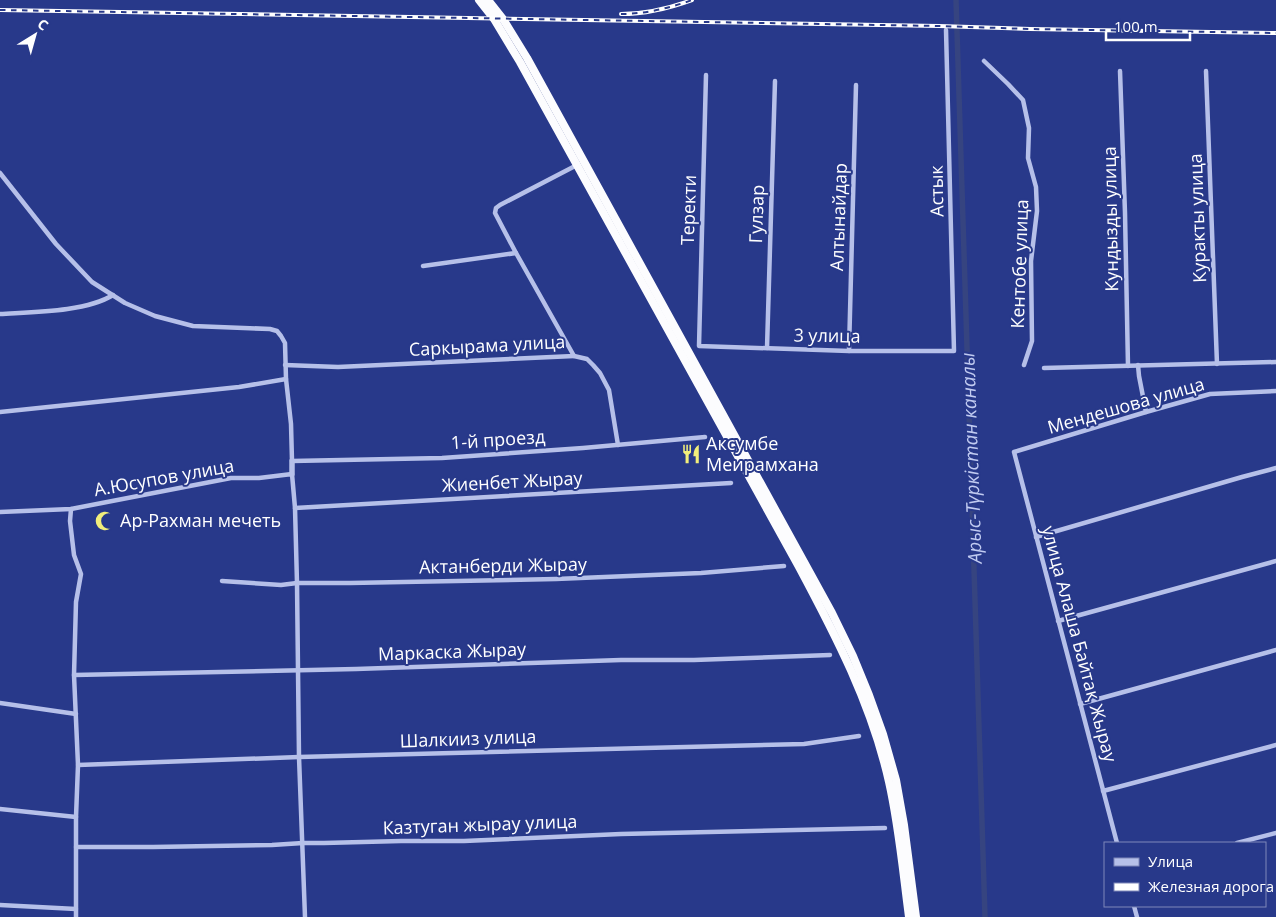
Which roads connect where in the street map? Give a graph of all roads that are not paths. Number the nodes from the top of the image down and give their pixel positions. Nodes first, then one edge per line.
1 (479, 0) edge
2 (488, 0) edge
3 (946, 30) dead end
4 (984, 61) dead end
5 (1120, 71) dead end
6 (1206, 71) dead end
7 (706, 75) dead end
8 (775, 81) dead end
9 (856, 85) dead end
10 (577, 165) junction
11 (0, 173) edge
12 (516, 253) junction
13 (423, 266) dead end
14 (113, 295) junction
15 (0, 314) edge
16 (699, 346) joint
17 (768, 348) junction
18 (849, 350) junction
19 (954, 351) joint
20 (574, 356) junction
21 (1276, 362) edge
22 (1216, 364) junction
23 (285, 365) junction
24 (1024, 365) dead end
25 (1138, 365) junction
26 (1128, 366) junction
27 (1044, 368) dead end
28 (286, 379) junction
29 (1276, 391) edge
30 (0, 412) edge
31 (1146, 412) junction
32 (705, 437) dead end
33 (618, 445) junction
34 (1014, 452) joint
35 (292, 462) junction
36 (1276, 468) edge
37 (292, 474) junction
38 (731, 483) dead end
39 (295, 508) junction
40 (72, 509) junction
41 (0, 512) edge
42 (1036, 537) junction
43 (1276, 561) edge
44 (784, 566) dead end
45 (222, 581) dead end
46 (297, 583) junction
47 (1058, 621) junction
48 (1276, 650) edge
49 (830, 655) dead end
50 (298, 670) junction
51 (74, 675) junction
52 (0, 703) edge
53 (1080, 704) junction
54 (76, 714) junction
55 (860, 736) dead end
56 (1276, 745) edge
57 (299, 757) junction
58 (78, 765) junction
59 (1103, 790) junction
60 (0, 809) edge
61 (76, 816) junction
62 (885, 828) dead end
63 (1276, 834) edge
64 (1117, 842) edge
65 (1241, 842) edge
66 (302, 843) junction
67 (76, 848) junction
68 (0, 905) edge
69 (76, 909) junction
70 (76, 917) edge
71 (305, 917) edge
72 (909, 917) edge
73 (916, 917) edge

1 - 10 highway
2 - 73 highway
3 - 19 street, Астык
4 - 24 street, Кентобе улица
5 - 26 street, Кундызды улица
6 - 22 street, Куракты улица
7 - 16 street, Теректи
8 - 17 street, Гулзар
9 - 18 street, Алтынайдар
10 - 12 street, Саркырама улица
10 - 72 highway
11 - 14 street
12 - 13 street
12 - 20 street, Саркырама улица
14 - 15 street
14 - 23 street
16 - 17 street, 3 улица
17 - 18 street, 3 улица
18 - 19 street, 3 улица
20 - 23 street, Саркырама улица
20 - 33 street
21 - 22 street
22 - 25 street
23 - 28 street
25 - 26 street
25 - 31 street
26 - 27 street
28 - 30 street
28 - 35 street
29 - 31 street, Мендешова улица
31 - 34 street, Мендешова улица
32 - 33 street, 1-й проезд
33 - 35 street, 1-й проезд
34 - 42 street, улица Алаша Байтақ Жырау
35 - 37 street
36 - 42 street
37 - 39 street
37 - 40 street, А.Юсупов улица
38 - 39 street, Жиенбет Жырау
39 - 46 street
40 - 41 street, А.Юсупов улица
40 - 51 street, А.Юсупов улица
42 - 47 street, улица Алаша Байтақ Жырау
43 - 47 street
44 - 46 street, Актанберди Жырау
45 - 46 street, Актанберди Жырау
46 - 50 street
47 - 53 street, улица Алаша Байтақ Жырау
48 - 53 street
49 - 50 street, Маркаска Жырау
50 - 51 street, Маркаска Жырау
50 - 57 street
51 - 54 street, А.Юсупов улица
52 - 54 street
53 - 59 street, улица Алаша Байтақ Жырау
54 - 58 street, А.Юсупов улица
55 - 57 street, Шалкииз улица
56 - 59 street
57 - 58 street, Шалкииз улица
57 - 66 street
58 - 61 street, А.Юсупов улица
59 - 64 street, улица Алаша Байтақ Жырау
60 - 61 street
61 - 67 street, А.Юсупов улица
62 - 66 street, Казтуган жырау улица
63 - 65 street
66 - 67 street, Казтуган жырау улица
66 - 71 street
67 - 69 street, А.Юсупов улица
68 - 69 street
69 - 70 street, А.Юсупов улица

